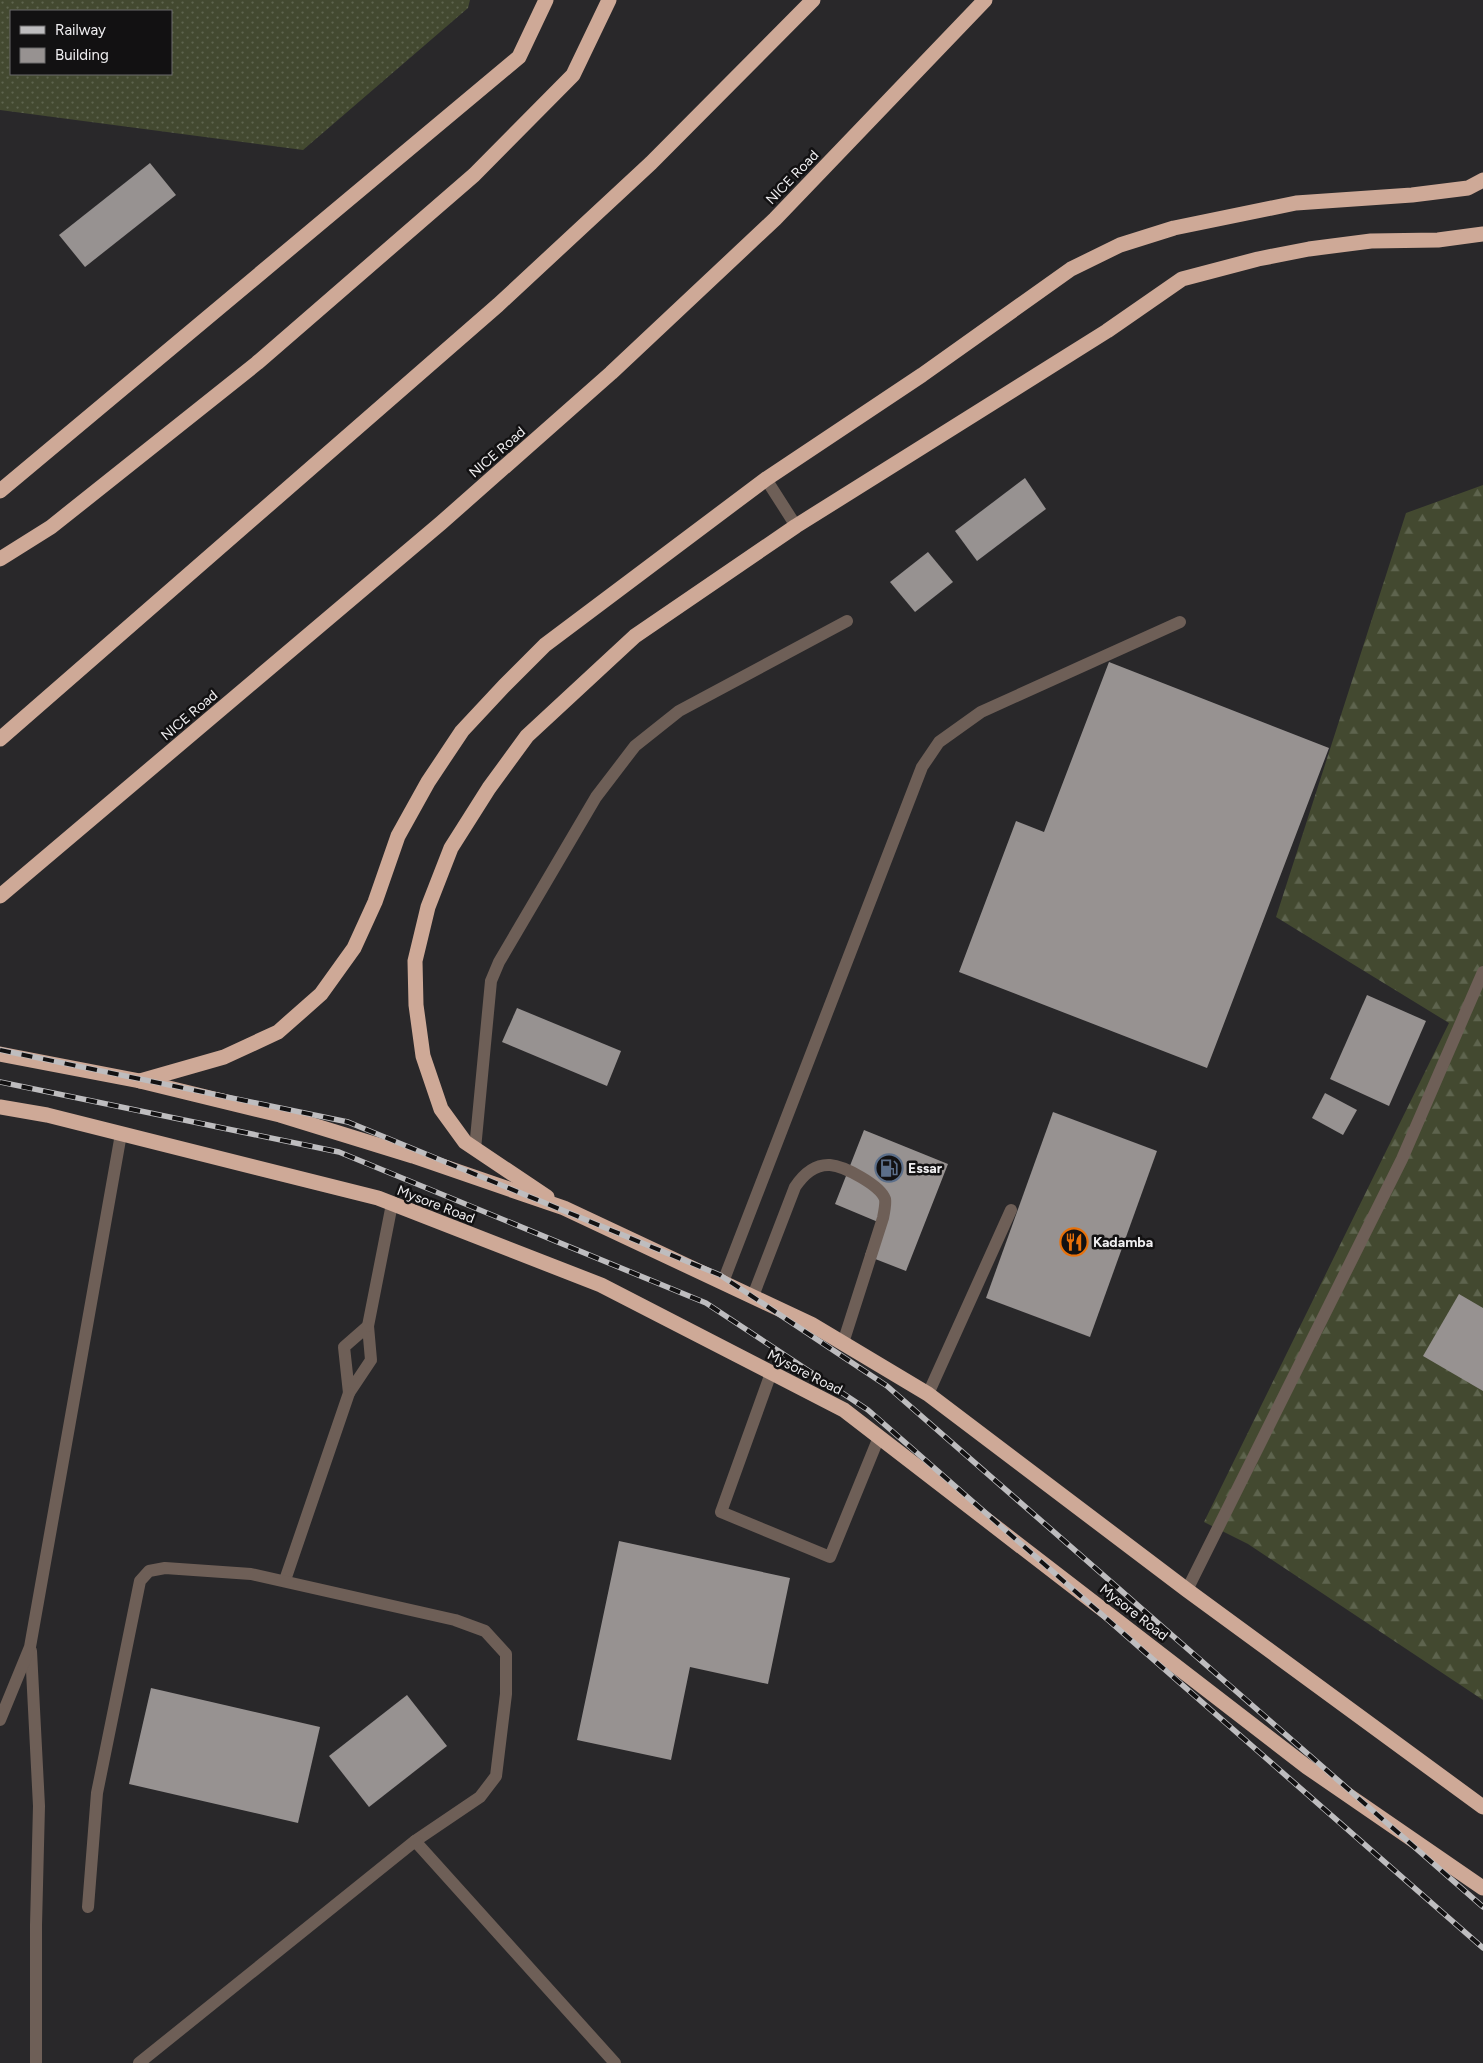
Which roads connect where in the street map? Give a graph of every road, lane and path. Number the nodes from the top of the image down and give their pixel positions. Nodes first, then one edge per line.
1 (546, 0) edge
2 (609, 0) edge
3 (813, 0) edge
4 (985, 0) edge
5 (1483, 180) edge
6 (1483, 234) edge
7 (766, 479) junction
8 (0, 491) edge
9 (796, 526) junction
10 (0, 559) edge
11 (847, 621) dead end
12 (1180, 622) dead end
13 (0, 739) edge
14 (0, 896) edge
15 (1483, 972) edge
16 (0, 1054) edge
17 (140, 1081) junction
18 (0, 1107) edge
19 (121, 1134) junction
20 (475, 1149) junction
21 (392, 1204) junction
22 (564, 1208) junction
23 (1011, 1210) dead end
24 (723, 1282) junction
25 (753, 1296) junction
26 (368, 1326) junction
27 (843, 1343) junction
28 (771, 1373) junction
29 (349, 1392) junction
30 (928, 1394) junction
31 (879, 1437) junction
32 (285, 1580) junction
33 (1188, 1590) junction
34 (30, 1647) junction
35 (0, 1720) edge
36 (1483, 1807) edge
37 (415, 1841) junction
38 (1483, 1888) edge
39 (88, 1907) dead end
40 (36, 2063) edge
41 (139, 2063) edge
42 (615, 2063) edge

1 - 8 highway
2 - 10 highway
3 - 13 highway
4 - 14 highway, NICE Road
5 - 7 highway
6 - 9 highway
7 - 9 lane
7 - 17 highway
9 - 20 highway
11 - 20 lane
12 - 24 lane
15 - 33 lane
16 - 17 highway
17 - 22 highway
18 - 19 highway, Mysore Road
19 - 21 highway, Mysore Road
19 - 34 lane
20 - 22 highway
21 - 26 lane
21 - 28 highway, Mysore Road
22 - 24 highway
23 - 30 lane
24 - 25 highway
25 - 27 highway
25 - 27 lane
26 - 29 lane
26 - 29 lane
27 - 30 highway
28 - 31 highway, Mysore Road
28 - 31 lane
29 - 32 lane
30 - 33 highway
31 - 38 highway, Mysore Road
32 - 37 lane
32 - 39 lane
33 - 36 highway
34 - 35 lane
34 - 40 lane
37 - 41 lane
37 - 42 lane

